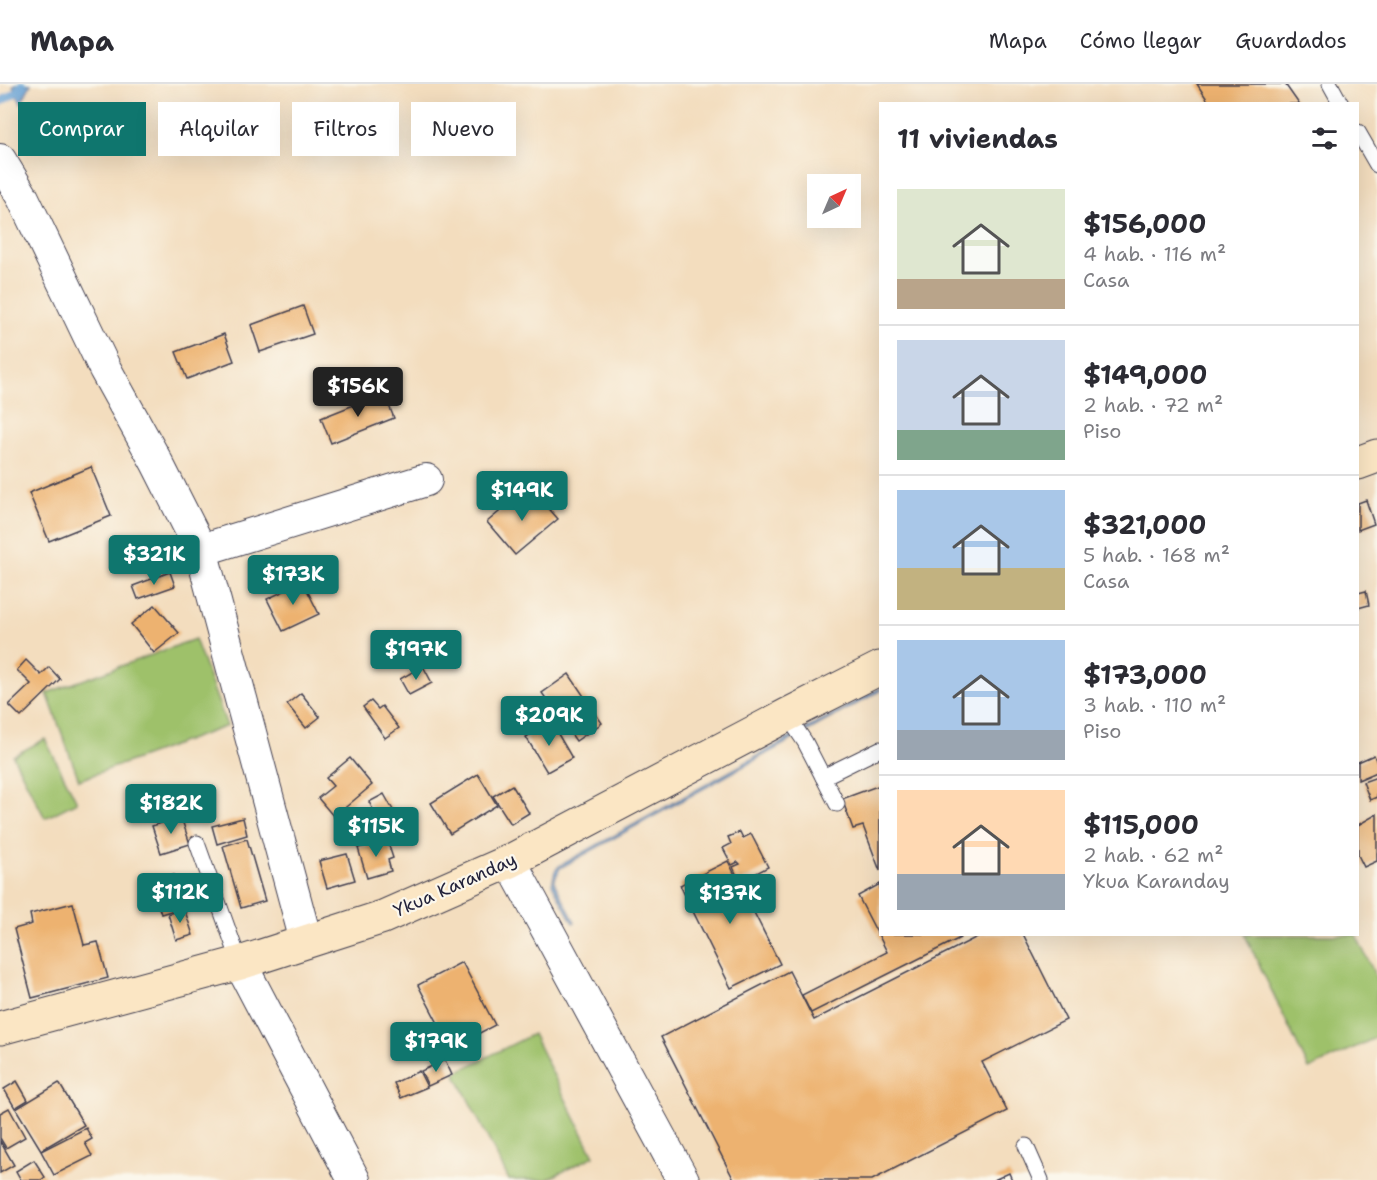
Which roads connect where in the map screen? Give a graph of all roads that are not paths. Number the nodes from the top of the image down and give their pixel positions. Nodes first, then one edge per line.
1 (1330, 84) edge
2 (1340, 102) edge
3 (1359, 134) edge
4 (0, 160) edge
5 (1377, 165) edge
6 (1377, 456) edge
7 (1359, 463) edge
8 (426, 480) dead end
9 (201, 550) junction
10 (879, 669) edge
11 (787, 715) junction
12 (879, 749) edge
13 (823, 777) junction
14 (837, 804) dead end
15 (197, 843) dead end
16 (510, 861) junction
17 (306, 941) junction
18 (240, 963) junction
19 (0, 1028) edge
20 (1026, 1146) dead end
21 (354, 1180) edge
22 (682, 1180) edge
23 (1041, 1180) edge

1 - 2 lane
3 - 5 lane
4 - 9 street
6 - 7 street
8 - 9 street
9 - 17 street
10 - 11 street, Ykua Karanday
11 - 13 lane
11 - 16 street, Ykua Karanday
12 - 13 lane
13 - 14 lane
15 - 18 lane
16 - 17 street, Ykua Karanday
16 - 22 street
17 - 18 street, Ykua Karanday
18 - 19 street, Ykua Karanday
18 - 21 street
20 - 23 lane

